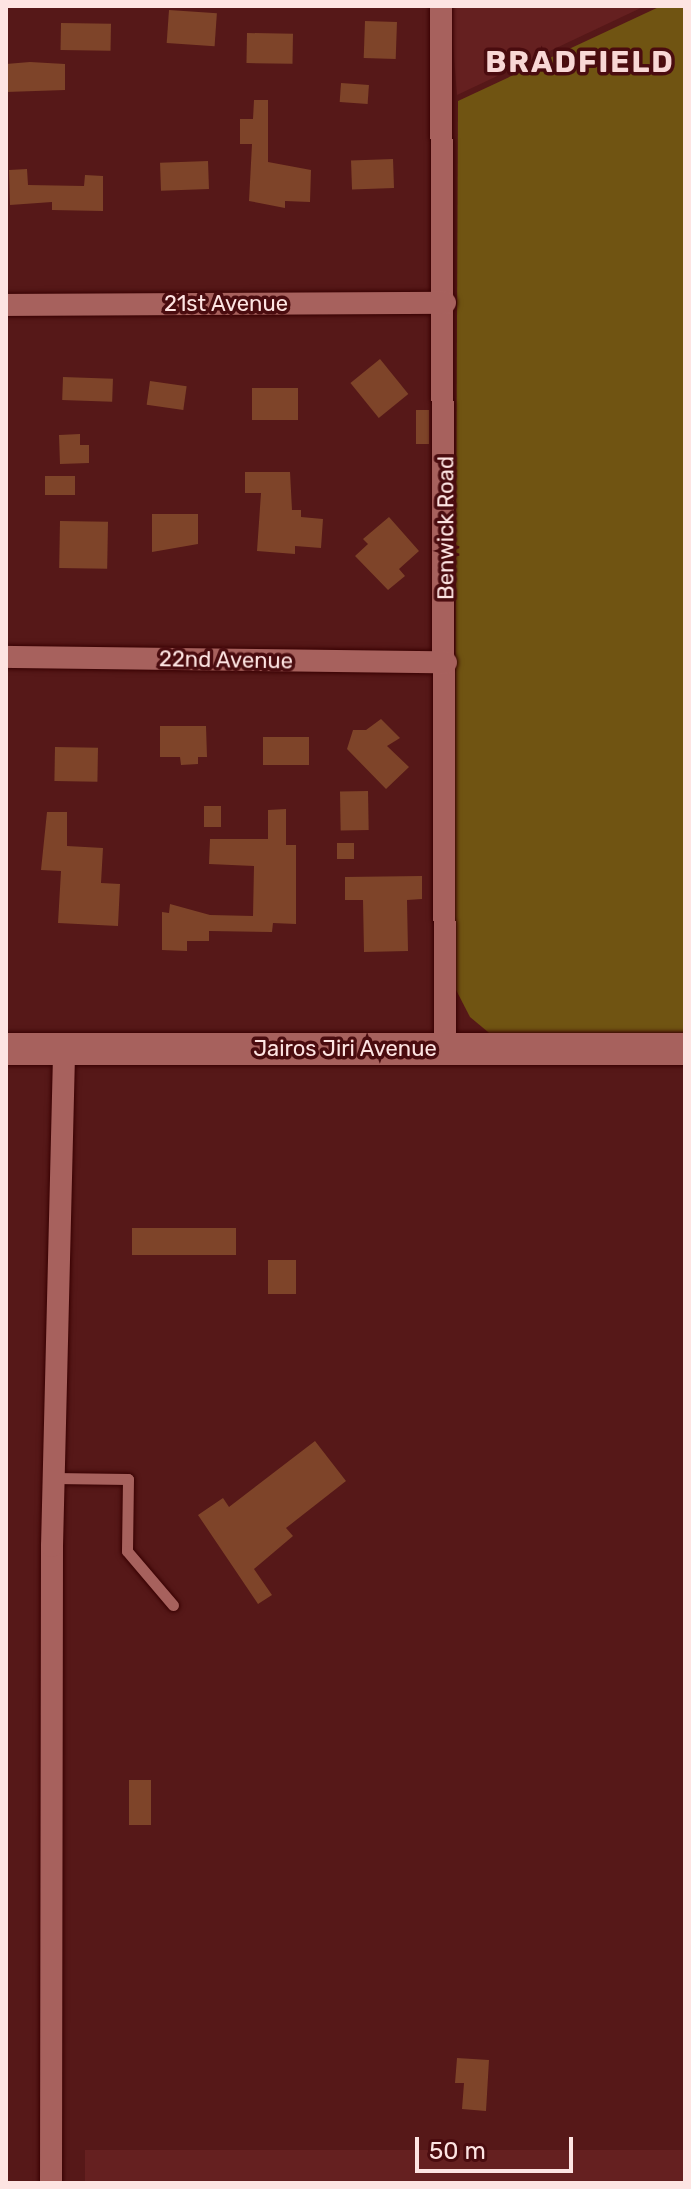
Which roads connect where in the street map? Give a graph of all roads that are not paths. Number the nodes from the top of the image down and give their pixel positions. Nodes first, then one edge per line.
1 (441, 6) edge
2 (445, 303) junction
3 (6, 305) edge
4 (6, 657) edge
5 (446, 662) junction
6 (6, 1049) edge
7 (445, 1049) junction
8 (685, 1049) edge
9 (64, 1050) junction
10 (54, 1478) junction
11 (173, 1605) dead end
12 (51, 2183) edge

1 - 2 street, Benwick Road
2 - 3 street, 21st Avenue
2 - 5 street, Benwick Road
4 - 5 street, 22nd Avenue
5 - 7 street, Benwick Road
6 - 9 main road, Jairos Jiri Avenue
7 - 8 main road, Jairos Jiri Avenue
7 - 9 main road, Jairos Jiri Avenue
9 - 10 street
10 - 11 lane
10 - 12 street

